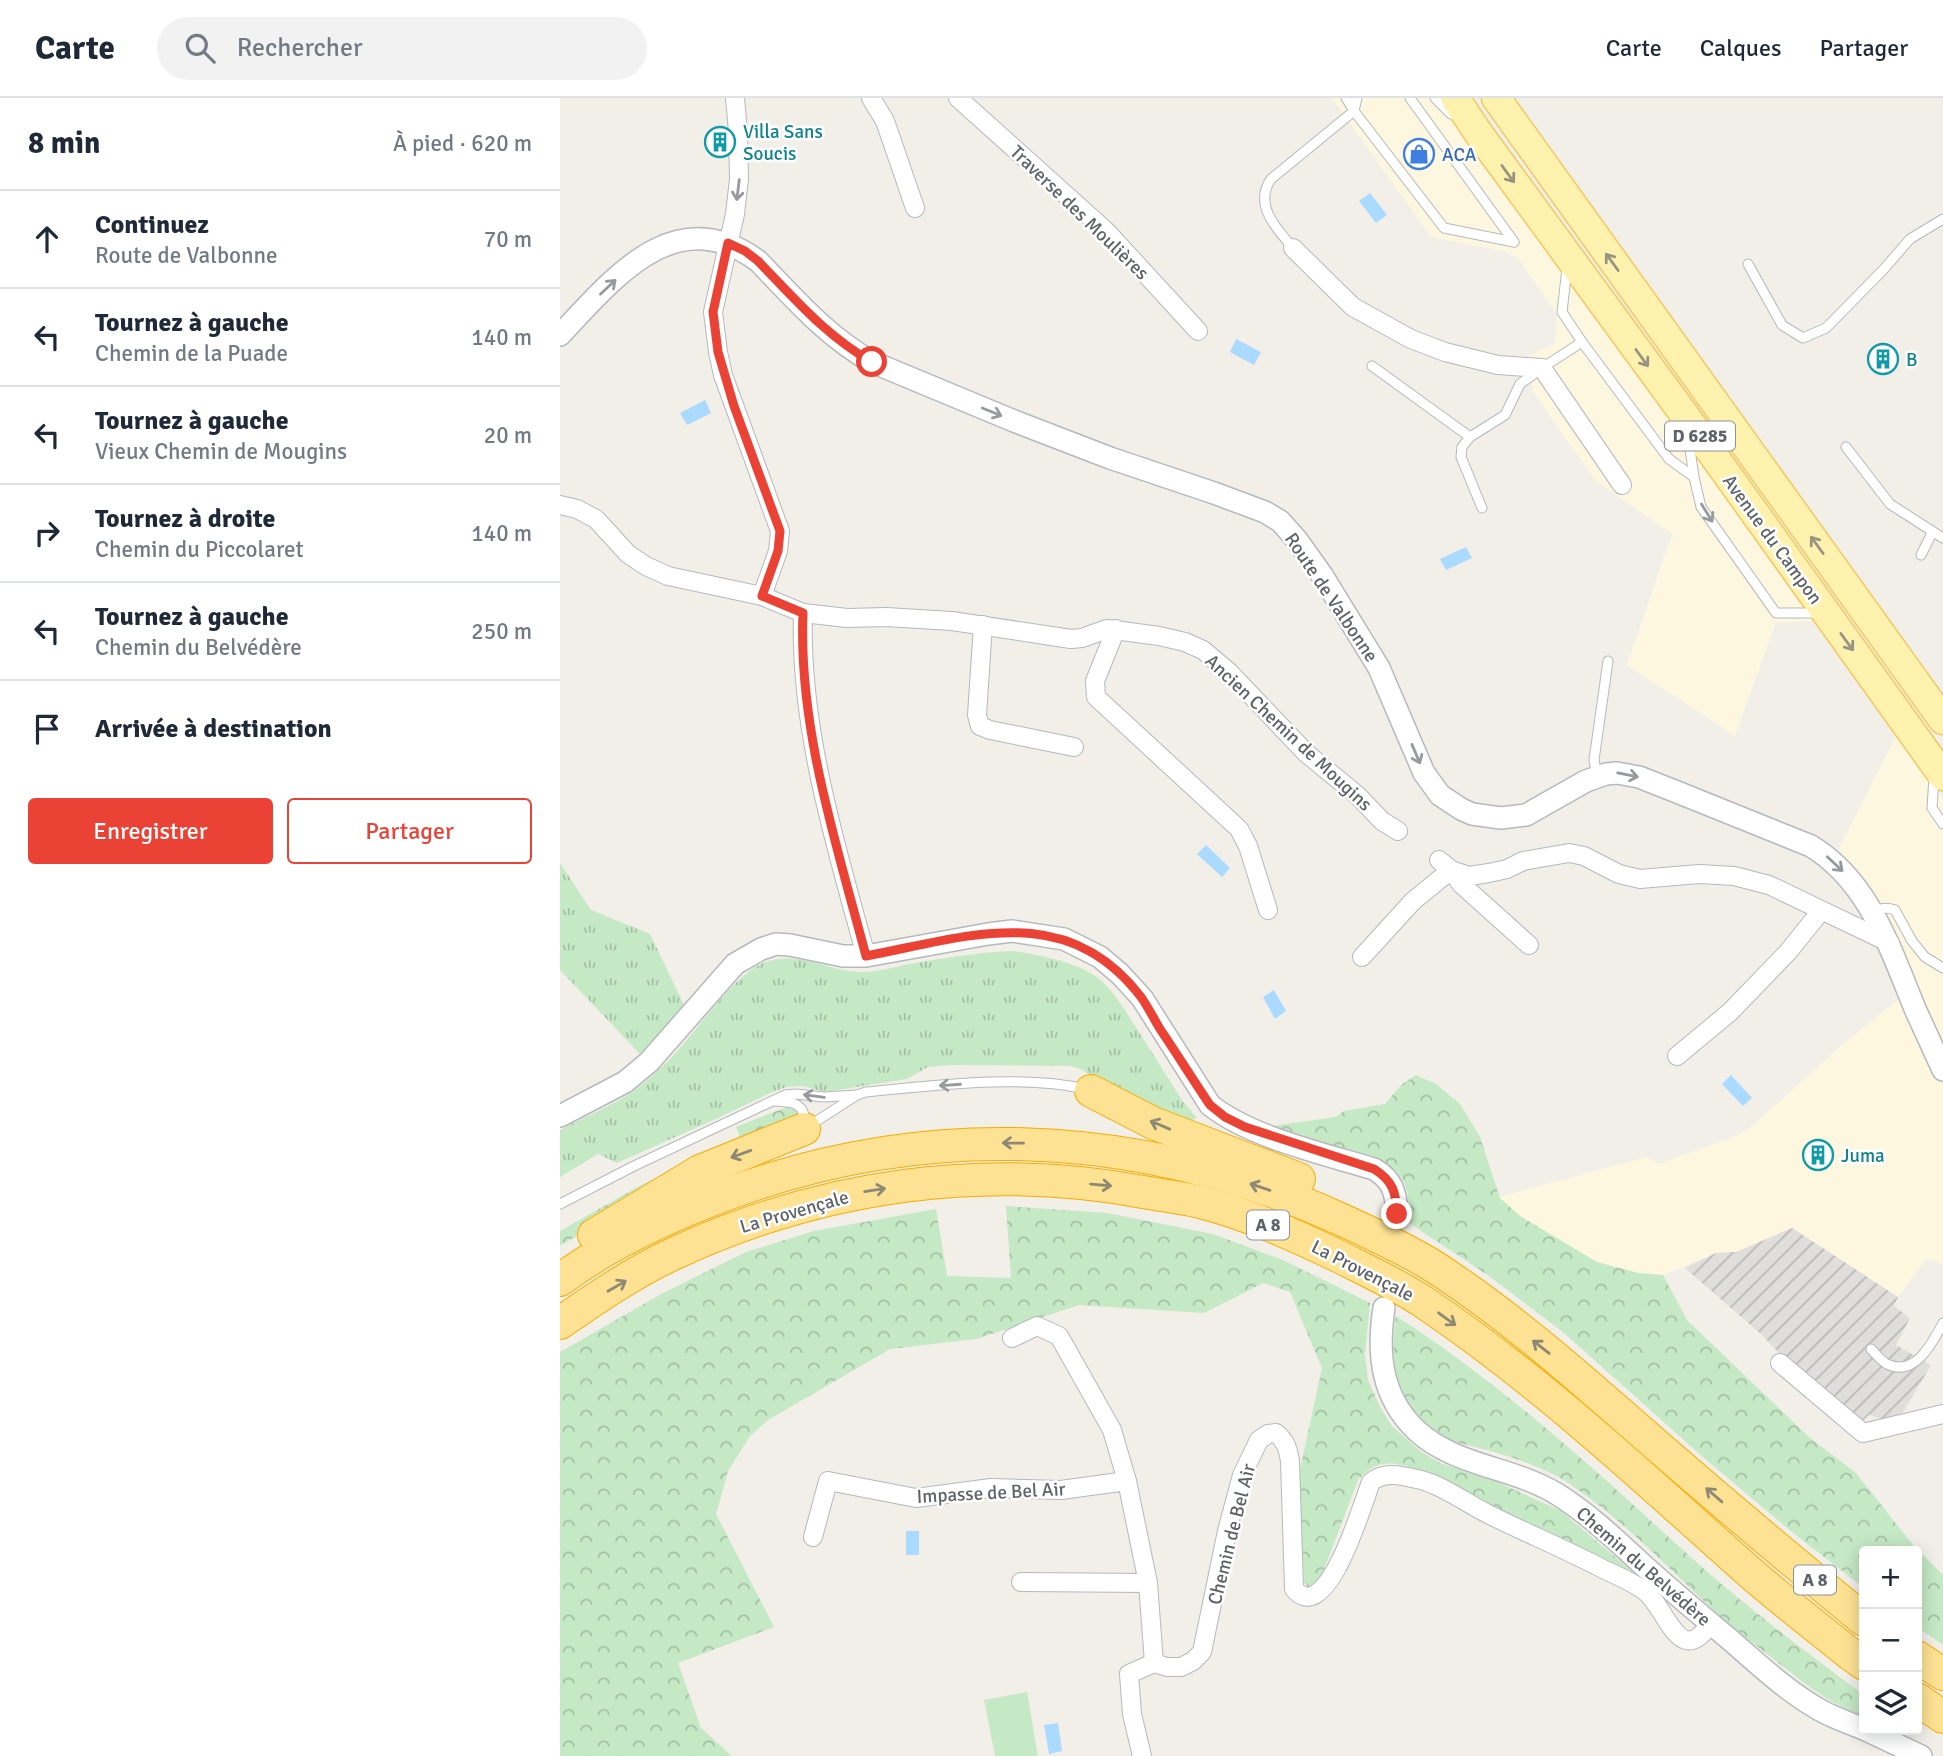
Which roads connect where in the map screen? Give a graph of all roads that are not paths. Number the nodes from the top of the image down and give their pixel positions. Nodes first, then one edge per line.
1 (735, 98) edge
2 (871, 98) edge
3 (958, 98) edge
4 (1346, 98) edge
5 (1357, 98) edge
6 (1410, 98) edge
7 (1435, 98) edge
8 (1455, 98) edge
9 (1496, 98) edge
10 (1354, 111) junction
11 (1479, 134) junction
12 (915, 208) dead end
13 (1943, 219) edge
14 (728, 243) junction
15 (1293, 248) joint
16 (1569, 258) junction
17 (1748, 264) dead end
18 (1198, 331) dead end
19 (560, 335) edge
20 (1582, 342) junction
21 (1372, 366) dead end
22 (1542, 368) junction
23 (1686, 417) junction
24 (1470, 438) junction
25 (1846, 447) dead end
26 (1694, 477) junction
27 (1622, 485) dead end
28 (560, 505) edge
29 (1482, 508) dead end
30 (1932, 533) junction
31 (1943, 538) edge
32 (1921, 555) dead end
33 (762, 596) junction
34 (803, 613) junction
35 (1826, 613) junction
36 (984, 625) junction
37 (1116, 629) junction
38 (1608, 661) dead end
39 (1943, 720) edge
40 (1074, 747) dead end
41 (1939, 770) edge
42 (1597, 776) junction
43 (1943, 824) edge
44 (1398, 831) dead end
45 (1445, 865) junction
46 (1268, 910) dead end
47 (1821, 912) junction
48 (1872, 912) junction
49 (1890, 943) junction
50 (1529, 945) dead end
51 (866, 956) junction
52 (1362, 957) dead end
53 (1943, 968) edge
54 (1677, 1056) dead end
55 (1943, 1070) edge
56 (1091, 1091) joint
57 (857, 1095) junction
58 (773, 1101) junction
59 (560, 1116) edge
60 (804, 1129) junction
61 (560, 1204) edge
62 (1397, 1214) dead end
63 (560, 1258) edge
64 (1429, 1264) junction
65 (560, 1280) edge
66 (1384, 1308) dead end
67 (560, 1323) edge
68 (1943, 1323) edge
69 (1012, 1338) dead end
70 (1871, 1349) dead end
71 (1780, 1363) dead end
72 (1943, 1414) edge
73 (1128, 1481) junction
74 (813, 1537) dead end
75 (1021, 1583) dead end
76 (1149, 1583) junction
77 (1859, 1616) edge
78 (1711, 1624) junction
79 (1859, 1660) edge
80 (1922, 1660) edge
81 (1154, 1663) junction
82 (1943, 1674) edge
83 (1922, 1702) edge
84 (1943, 1717) edge
85 (1859, 1727) edge
86 (1878, 1735) edge
87 (1142, 1756) edge
88 (1922, 1756) edge

1 -> 14 street
2 - 12 street
3 - 18 street, Traverse des Moulières
4 - 10 lane
5 - 10 lane
6 - 10 lane
7 - 11 lane
8 - 11 main road, Avenue du Campon / D 6285
39 -> 9 main road, Avenue du Campon / D 6285
10 - 15 lane
11 -> 16 main road, Avenue du Campon / D 6285
13 - 17 lane
19 -> 14 street, Route de Valbonne
14 - 33 street
14 -> 42 street, Route de Valbonne
15 - 22 street
16 - 20 lane
16 -> 23 main road, Avenue du Campon / D 6285
20 - 22 lane
20 - 26 lane
21 - 24 lane
22 - 24 lane
22 - 27 street
23 - 26 lane
23 - 35 main road, Avenue du Campon / D 6285
24 - 29 lane
25 - 30 lane
26 -> 35 lane
28 - 33 street, Ancien Chemin de Mougins
30 - 31 lane
30 - 32 lane
33 - 34 street, Ancien Chemin de Mougins
34 - 36 street, Ancien Chemin de Mougins
34 - 51 street
35 -> 41 main road, Avenue du Campon / D 6285
36 - 37 street, Ancien Chemin de Mougins
36 - 40 street
37 - 44 street, Ancien Chemin de Mougins
37 - 46 street
38 - 42 lane
41 - 43 lane
42 -> 48 street, Route de Valbonne
45 - 47 street
45 - 50 street
45 - 52 street
47 - 49 street
47 - 54 street
48 - 49 street, Route de Valbonne
48 - 53 lane
49 - 55 street, Route de Valbonne
51 - 59 street
51 - 62 street
56 -> 57 lane
64 -> 56 highway
57 -> 58 lane
57 - 60 lane
58 - 60 lane
58 - 61 lane
60 -> 63 highway
64 -> 65 highway, La Provençale / A 8
77 -> 64 highway, La Provençale / A 8
66 - 78 street, Chemin du Belvédère
67 -> 79 highway, La Provençale / A 8
68 - 70 lane
69 - 73 street
71 - 72 street
73 - 74 street, Impasse de Bel Air
73 - 76 street
75 - 76 street
76 - 81 street
78 - 81 street, Chemin de Bel Air
78 - 85 street, Chemin du Belvédère
80 - 82 highway
81 - 87 street
83 - 84 highway
86 - 88 street, Chemin du Belvédère

